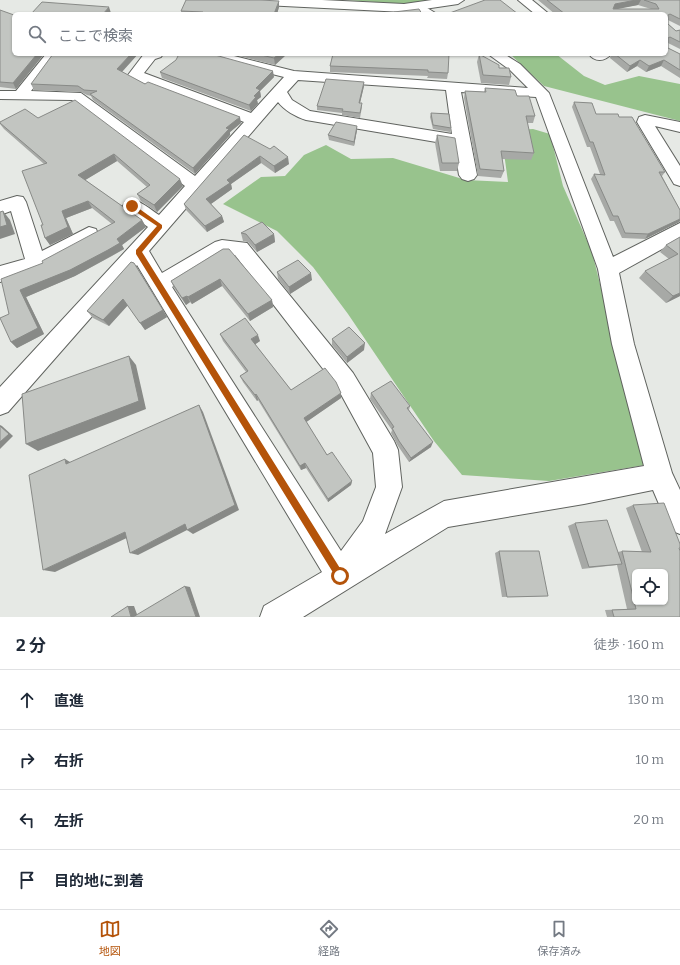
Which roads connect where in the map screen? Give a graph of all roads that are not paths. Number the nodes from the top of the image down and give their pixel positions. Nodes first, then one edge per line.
1 (246, 0) edge
2 (458, 0) edge
3 (524, 0) edge
4 (419, 7) junction
5 (428, 12) edge
6 (540, 12) edge
7 (51, 56) edge
8 (150, 56) edge
9 (217, 56) edge
10 (498, 56) edge
11 (294, 75) junction
12 (454, 87) junction
13 (279, 92) junction
14 (542, 93) junction
15 (0, 95) edge
16 (20, 95) junction
17 (254, 120) junction
18 (680, 127) edge
19 (461, 141) junction
20 (468, 174) dead end
21 (680, 180) edge
22 (196, 185) junction
23 (132, 206) dead end
24 (0, 208) edge
25 (160, 226) junction
26 (680, 230) edge
27 (89, 234) edge
28 (139, 252) junction
29 (36, 263) junction
30 (608, 269) junction
31 (0, 274) edge
32 (160, 284) junction
33 (0, 404) edge
34 (660, 476) junction
35 (680, 520) edge
36 (340, 576) junction
37 (275, 617) edge

1 - 4 main road
2 - 4 main road
3 - 6 street
4 - 5 street
7 - 16 street
8 - 17 street
9 - 11 street
10 - 14 street
11 - 12 street
11 - 13 street
12 - 14 street
12 - 19 street
13 - 17 street
13 - 19 street
14 - 30 street
15 - 16 street
16 - 22 street
17 - 22 street
18 - 21 street
19 - 20 street
22 - 25 street
23 - 25 street
24 - 29 street
25 - 28 street
26 - 30 street
27 - 29 street
28 - 32 street
28 - 33 street
29 - 31 street
30 - 34 street
32 - 36 street
32 - 36 street
34 - 35 street
34 - 36 street
36 - 37 street

